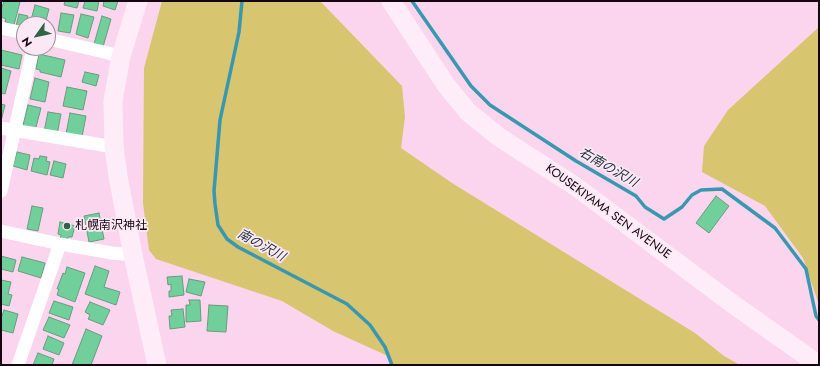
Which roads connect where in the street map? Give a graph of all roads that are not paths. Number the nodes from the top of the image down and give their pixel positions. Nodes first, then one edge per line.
1 (138, 1) edge
2 (391, 1) edge
3 (1, 28) edge
4 (16, 31) edge
5 (56, 41) edge
6 (31, 56) edge
7 (121, 56) junction
8 (1, 128) edge
9 (14, 131) junction
10 (114, 147) junction
11 (1, 191) edge
12 (1, 231) edge
13 (60, 244) junction
14 (133, 255) junction
15 (819, 364) edge
16 (18, 365) edge
17 (156, 365) edge

1 - 7 street
2 - 15 street, KOUSEKIYAMA SEN AVENUE
3 - 4 street
5 - 7 street
6 - 9 street
7 - 10 street
8 - 9 street
9 - 10 street
9 - 11 street
10 - 14 street
12 - 13 street
13 - 14 street
13 - 16 street
14 - 17 street

